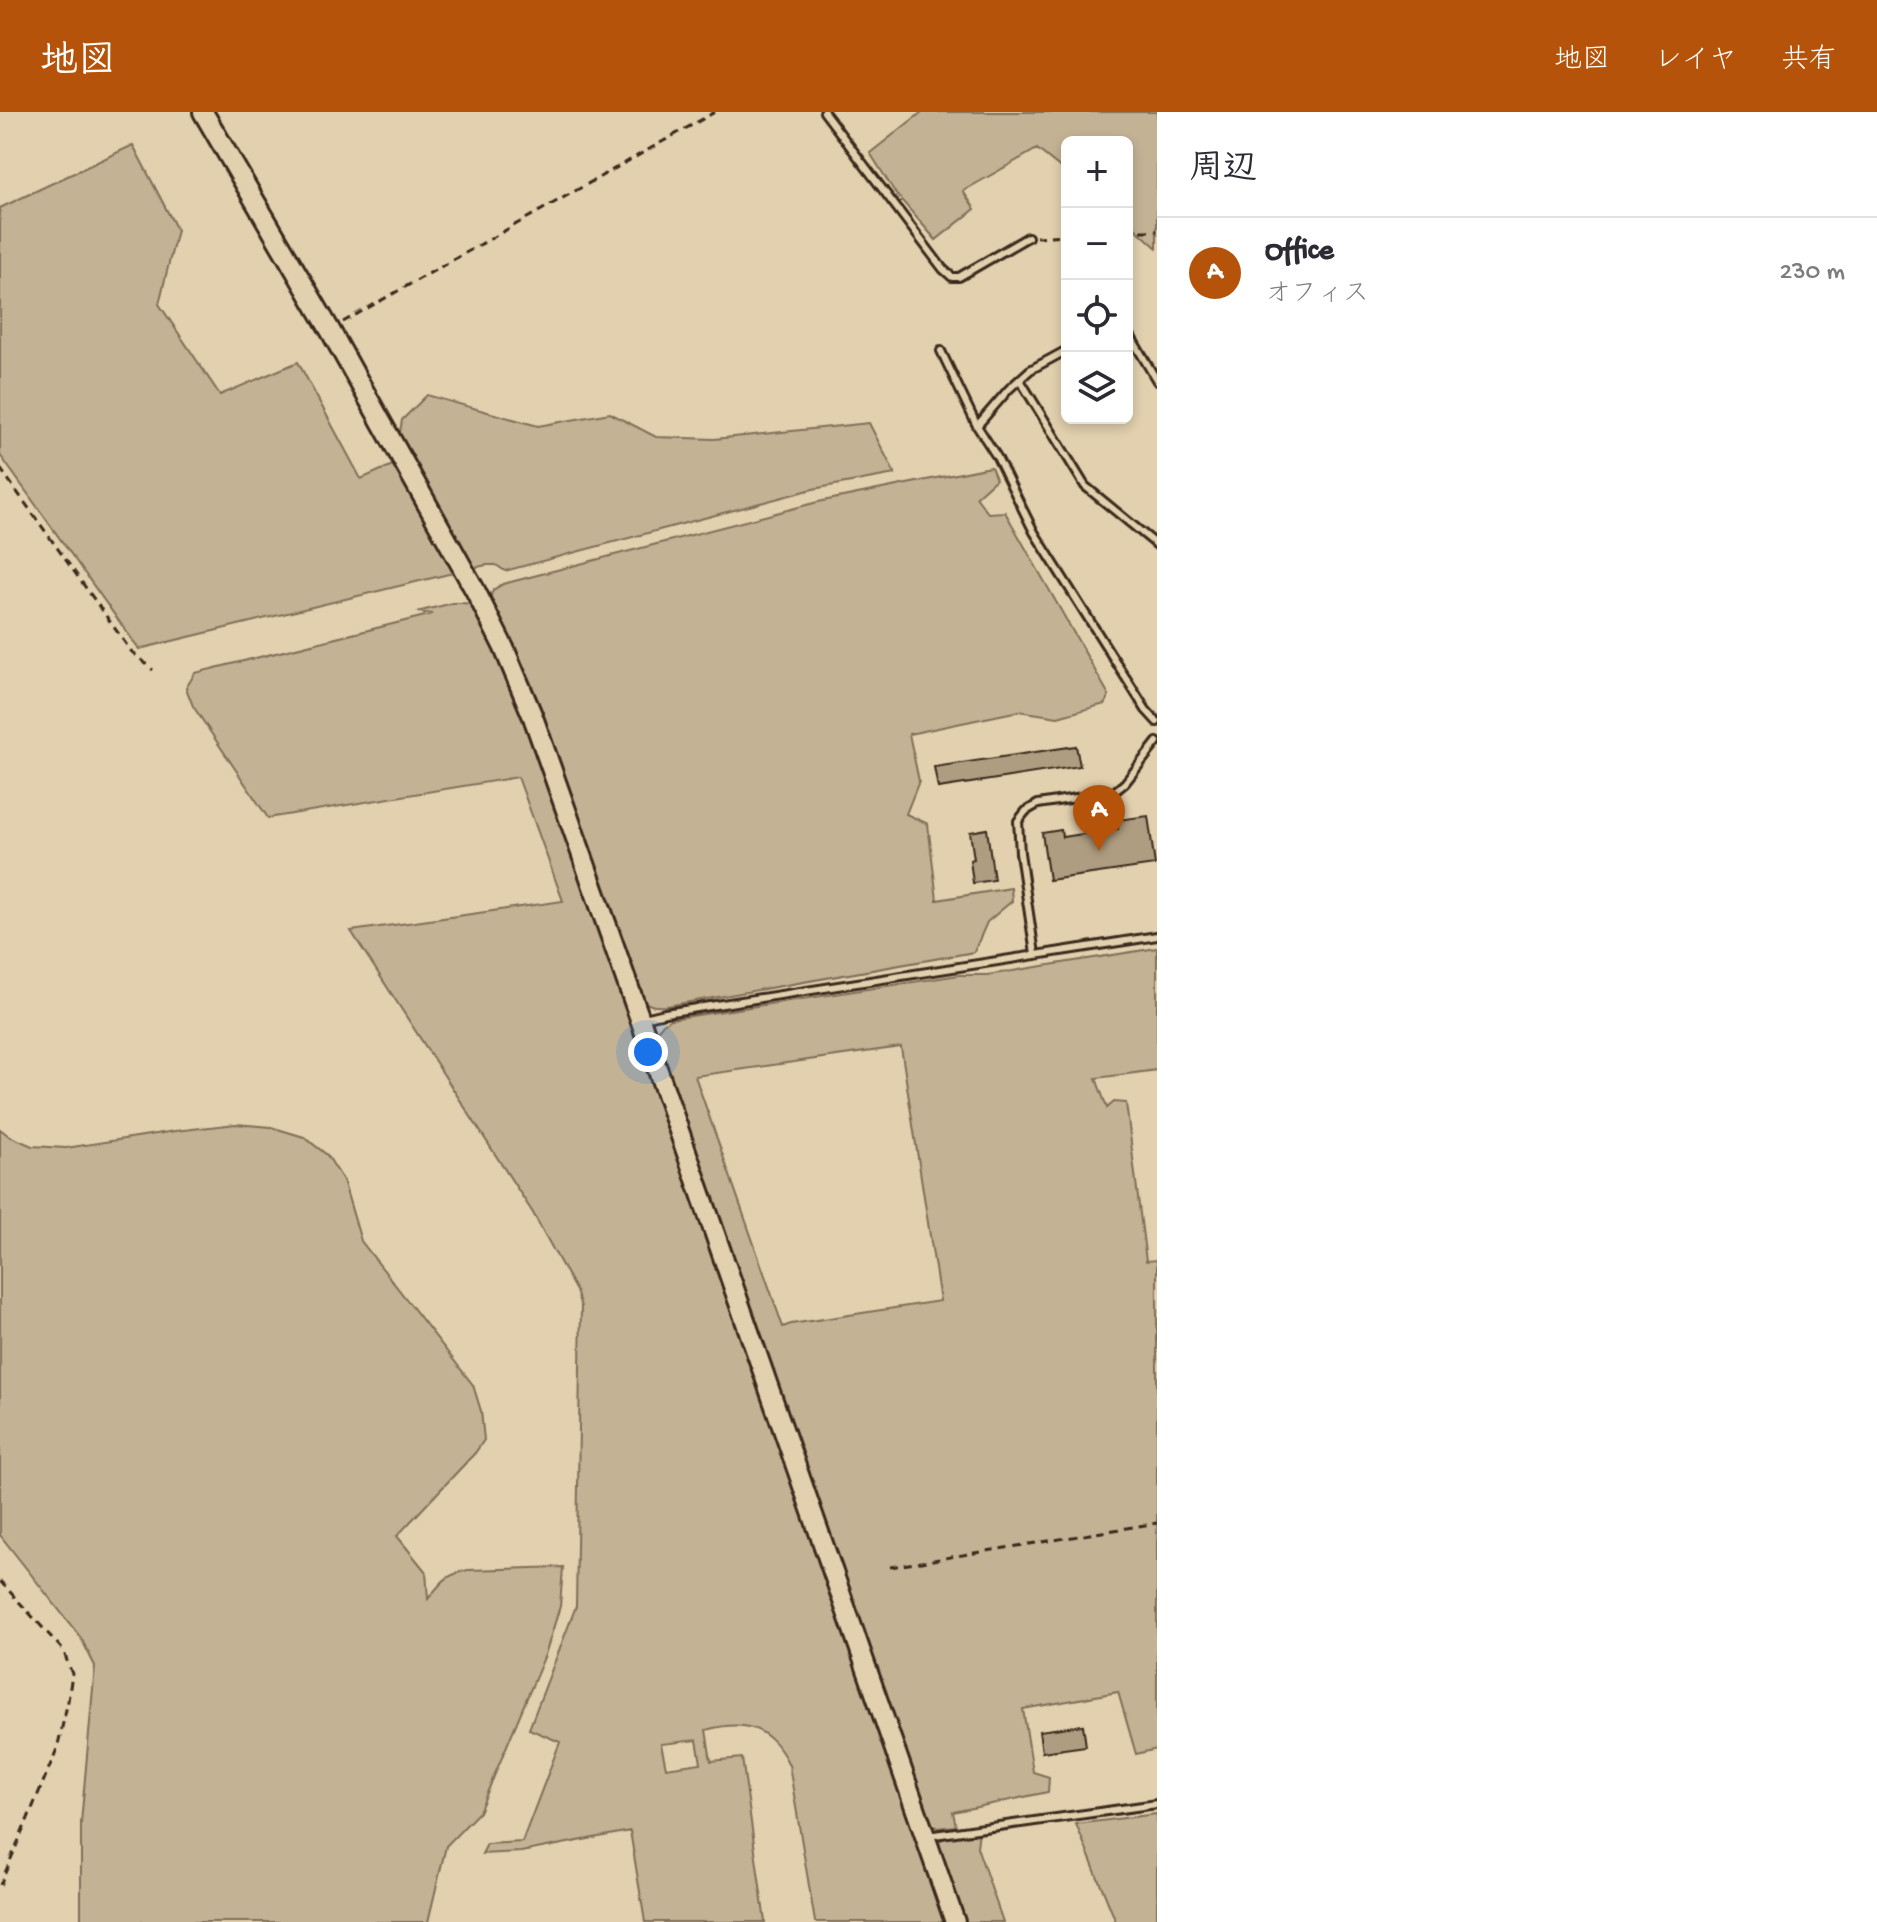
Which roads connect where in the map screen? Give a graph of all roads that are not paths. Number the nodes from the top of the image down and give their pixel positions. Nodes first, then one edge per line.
1 (203, 112) edge
2 (824, 112) edge
3 (1028, 237) road end
4 (1133, 340) edge
5 (941, 351) dead end
6 (1063, 352) edge
7 (1020, 380) junction
8 (1157, 381) edge
9 (977, 426) junction
10 (1157, 545) edge
11 (1157, 722) edge
12 (1157, 742) edge
13 (1157, 936) edge
14 (1035, 954) junction
15 (640, 1019) junction
16 (1157, 1804) edge
17 (925, 1836) junction
18 (955, 1922) edge

1 - 15 street
2 - 3 lane
4 - 8 lane
5 - 9 lane
6 - 7 lane
7 - 9 lane
7 - 10 lane
9 - 11 lane
12 - 14 lane
13 - 14 lane
14 - 15 lane
15 - 17 street
16 - 17 lane
17 - 18 street

